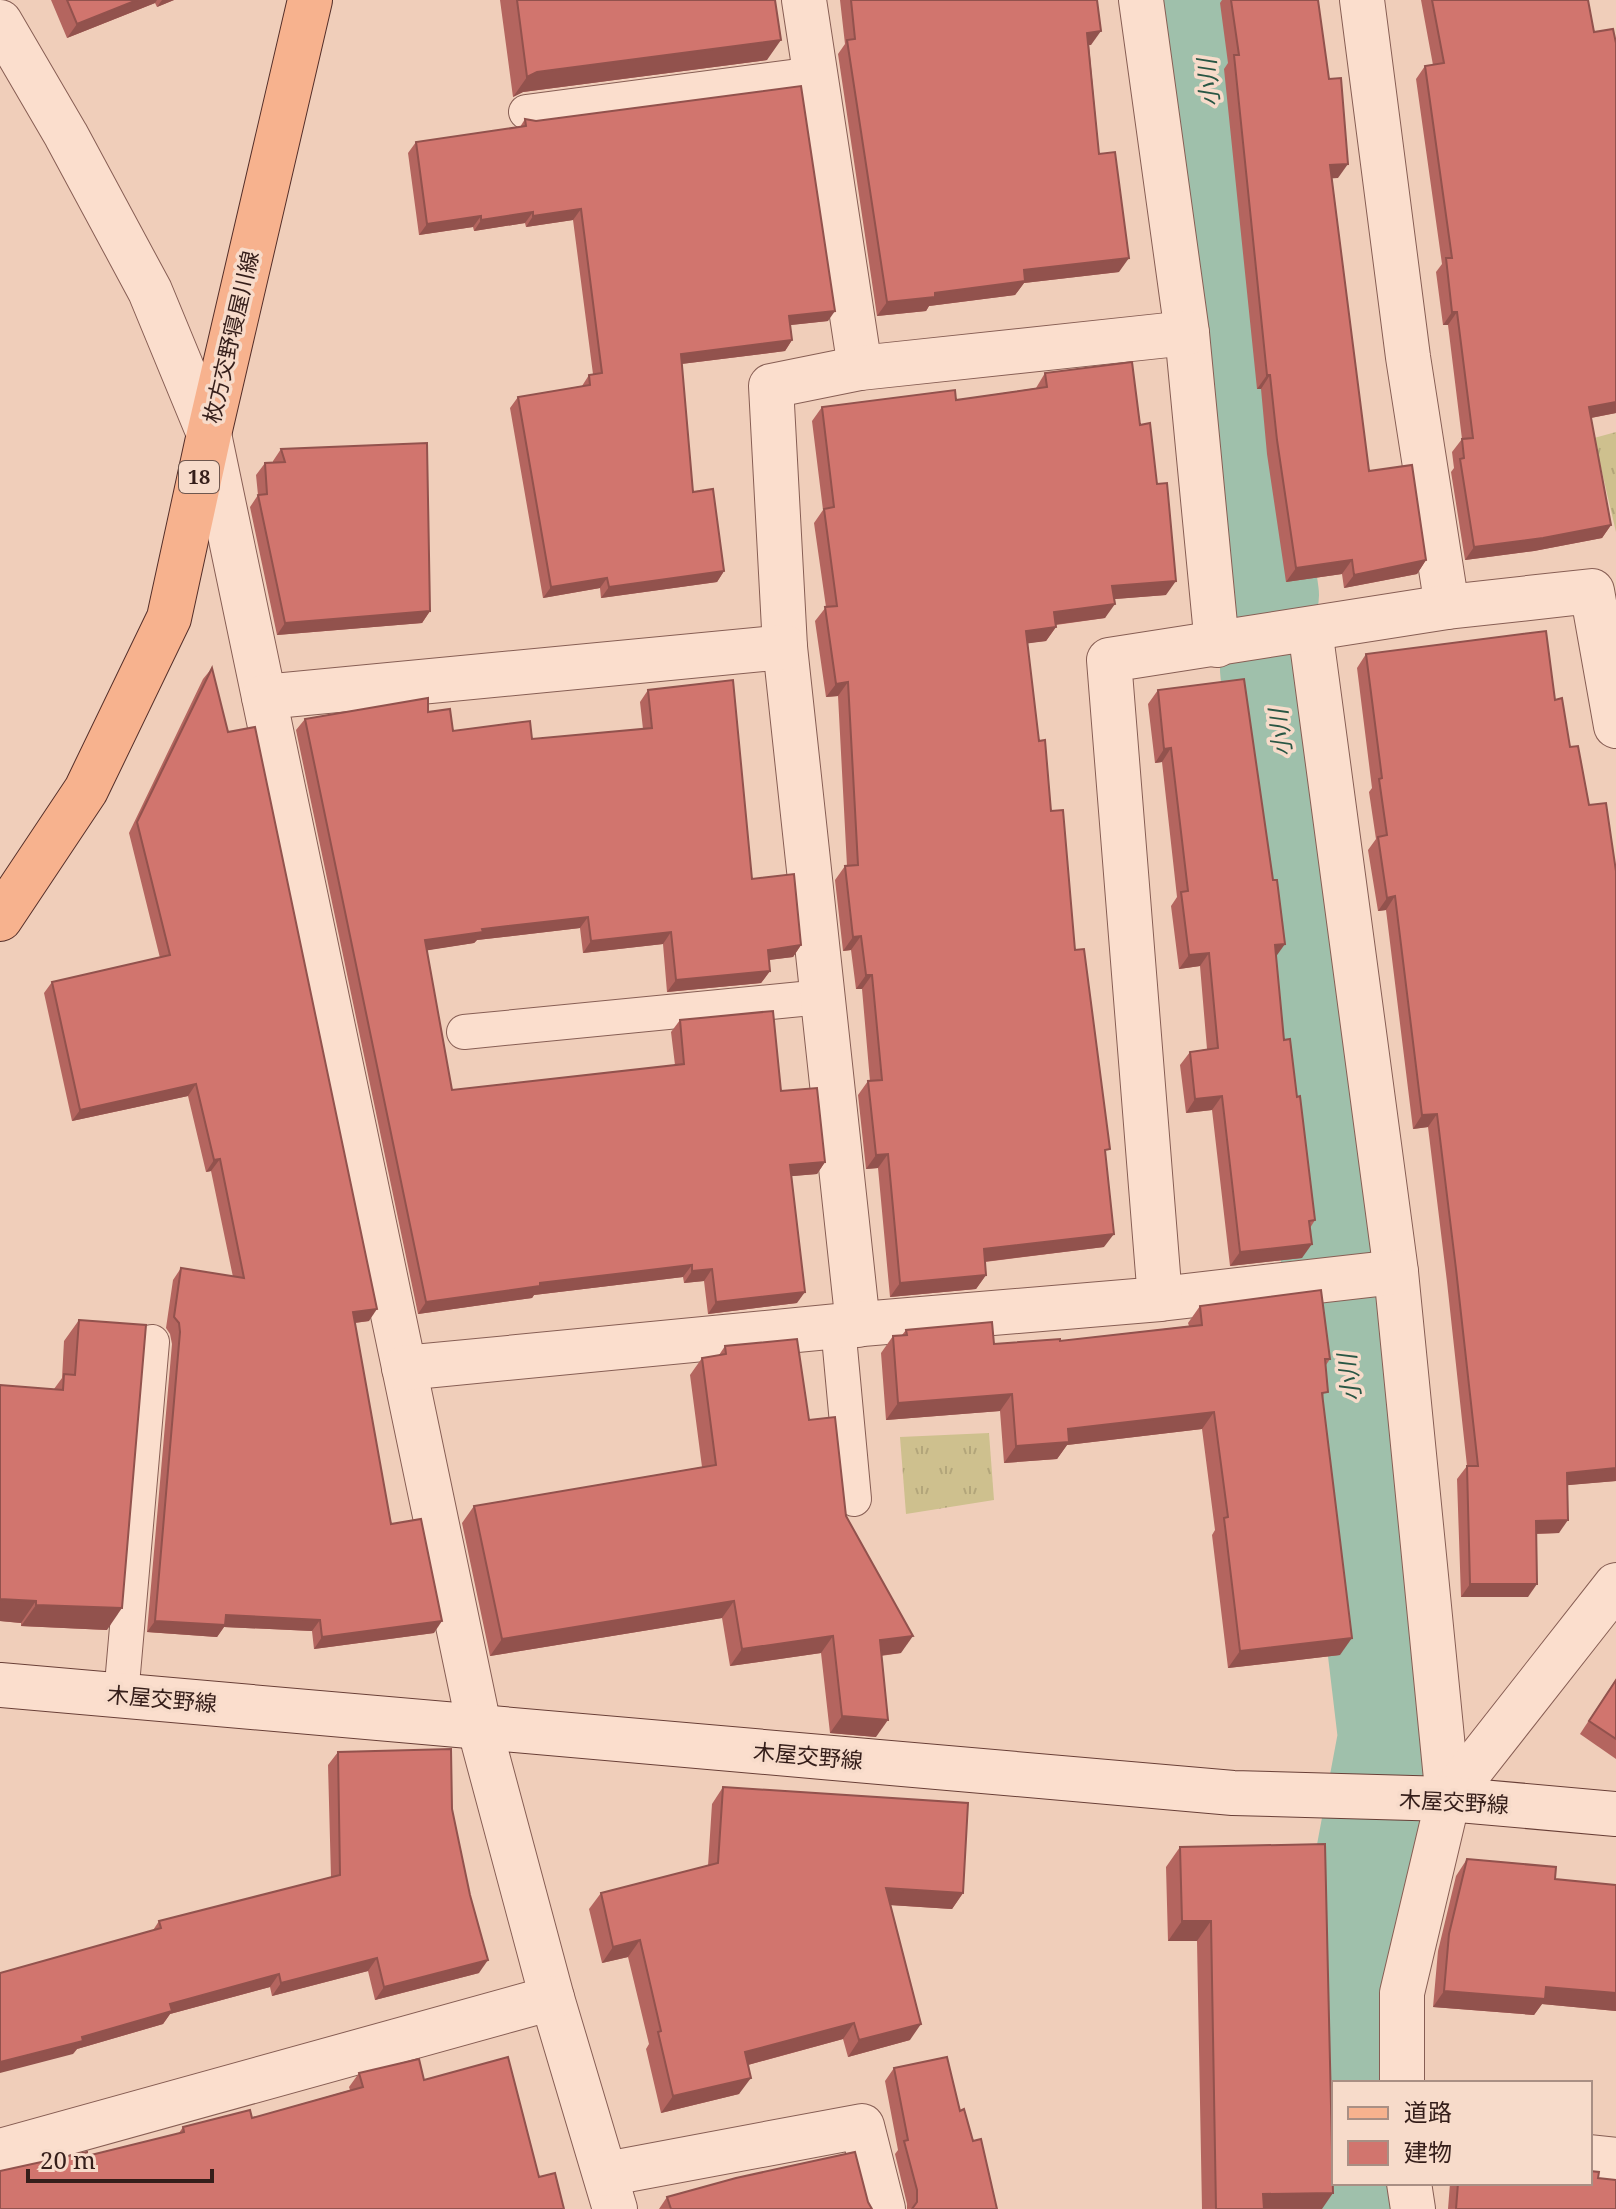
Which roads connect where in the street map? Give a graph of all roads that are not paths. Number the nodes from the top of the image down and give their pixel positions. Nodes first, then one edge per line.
1 (310, 0) edge
2 (804, 0) edge
3 (1141, 0) edge
4 (1362, 0) edge
5 (0, 22) edge
6 (814, 74) junction
7 (526, 112) edge
8 (1187, 333) junction
9 (860, 368) junction
10 (209, 434) junction
11 (1447, 607) junction
12 (1310, 629) junction
13 (1217, 645) junction
14 (785, 647) junction
15 (264, 697) junction
16 (1616, 726) edge
17 (0, 919) edge
18 (822, 997) junction
19 (464, 1032) dead end
20 (1396, 1272) junction
21 (1160, 1299) junction
22 (848, 1325) junction
23 (152, 1342) dead end
24 (404, 1368) junction
25 (854, 1499) dead end
26 (1616, 1585) edge
27 (0, 1685) edge
28 (121, 1696) junction
29 (479, 1726) junction
30 (1428, 1799) junction
31 (1616, 1814) edge
32 (552, 1998) junction
33 (1402, 2081) edge
34 (0, 2151) edge
35 (1592, 2157) edge
36 (1616, 2160) edge
37 (1409, 2185) edge
38 (610, 2191) edge
39 (883, 2209) edge
40 (1413, 2209) edge

1 - 10 main road, 枚方交野寝屋川線 / 18
2 - 6 street
3 - 8 street
4 - 11 street
5 - 10 street
6 - 7 lane
6 - 9 street
8 - 9 street
8 - 13 street
9 - 14 street
10 - 15 street
10 - 17 main road, 枚方交野寝屋川線 / 18
11 - 12 street
11 - 16 street
12 - 13 street
12 - 20 street
13 - 21 street
14 - 15 street
14 - 18 street
15 - 24 street
18 - 19 lane
18 - 22 street
20 - 21 street
20 - 30 street
21 - 22 street
22 - 24 street
22 - 25 lane
23 - 28 lane
24 - 29 street
26 - 30 street
27 - 28 street, 木屋交野線
28 - 29 street, 木屋交野線
29 - 30 street, 木屋交野線
29 - 32 street
30 - 31 street, 木屋交野線
30 - 33 street
32 - 34 street
32 - 38 street
35 - 36 street
37 - 40 street
38 - 39 street

